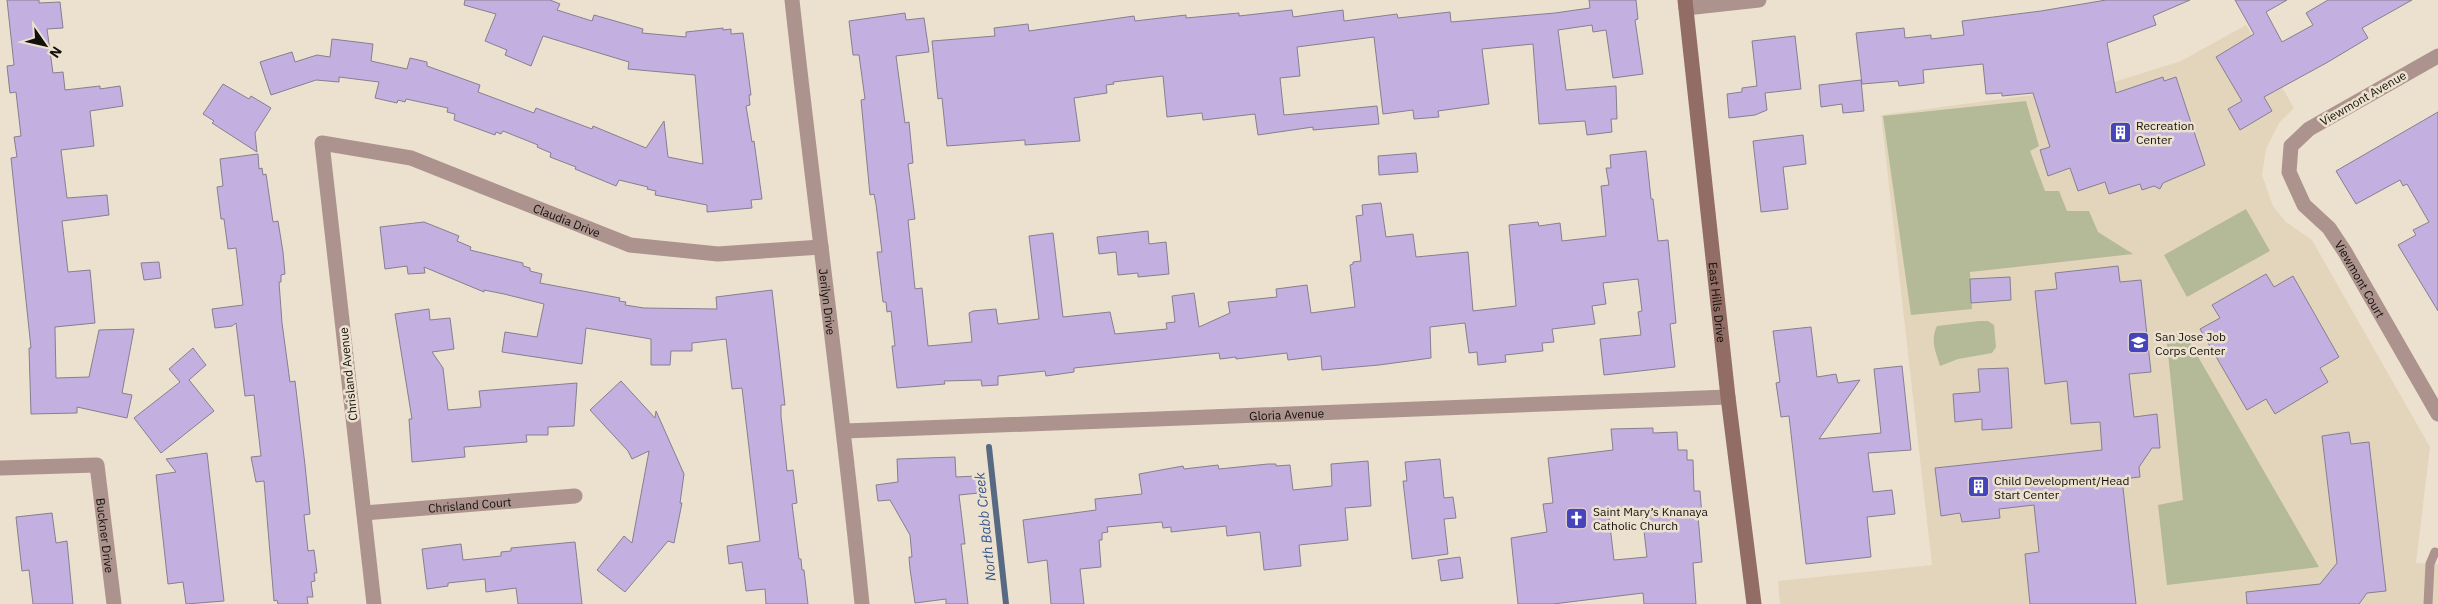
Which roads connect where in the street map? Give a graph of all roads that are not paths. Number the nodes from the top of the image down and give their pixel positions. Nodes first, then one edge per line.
1 (792, 0) edge
2 (1758, 0) edge
3 (1686, 4) edge
4 (2438, 56) edge
5 (322, 143) joint
6 (2291, 146) joint
7 (821, 246) junction
8 (1728, 397) junction
9 (2438, 414) edge
10 (845, 431) junction
11 (0, 468) edge
12 (576, 496) dead end
13 (364, 513) junction
14 (2435, 552) dead end
15 (114, 604) edge
16 (374, 604) edge
17 (862, 604) edge
18 (1754, 604) edge
19 (2428, 604) edge

1 - 7 street, Jerilyn Drive
2 - 3 street
3 - 8 street, East Hills Drive
4 - 6 street, Viewmont Avenue
5 - 7 street, Claudia Drive
5 - 13 street, Chrisland Avenue
6 - 9 street, Viewmont Court
7 - 10 street, Jerilyn Drive
8 - 10 street, Gloria Avenue
8 - 18 street, East Hills Drive
10 - 17 street, Jerilyn Drive
11 - 15 street, Buckner Drive
12 - 13 street, Chrisland Court
13 - 16 street, Chrisland Avenue
14 - 19 lane

